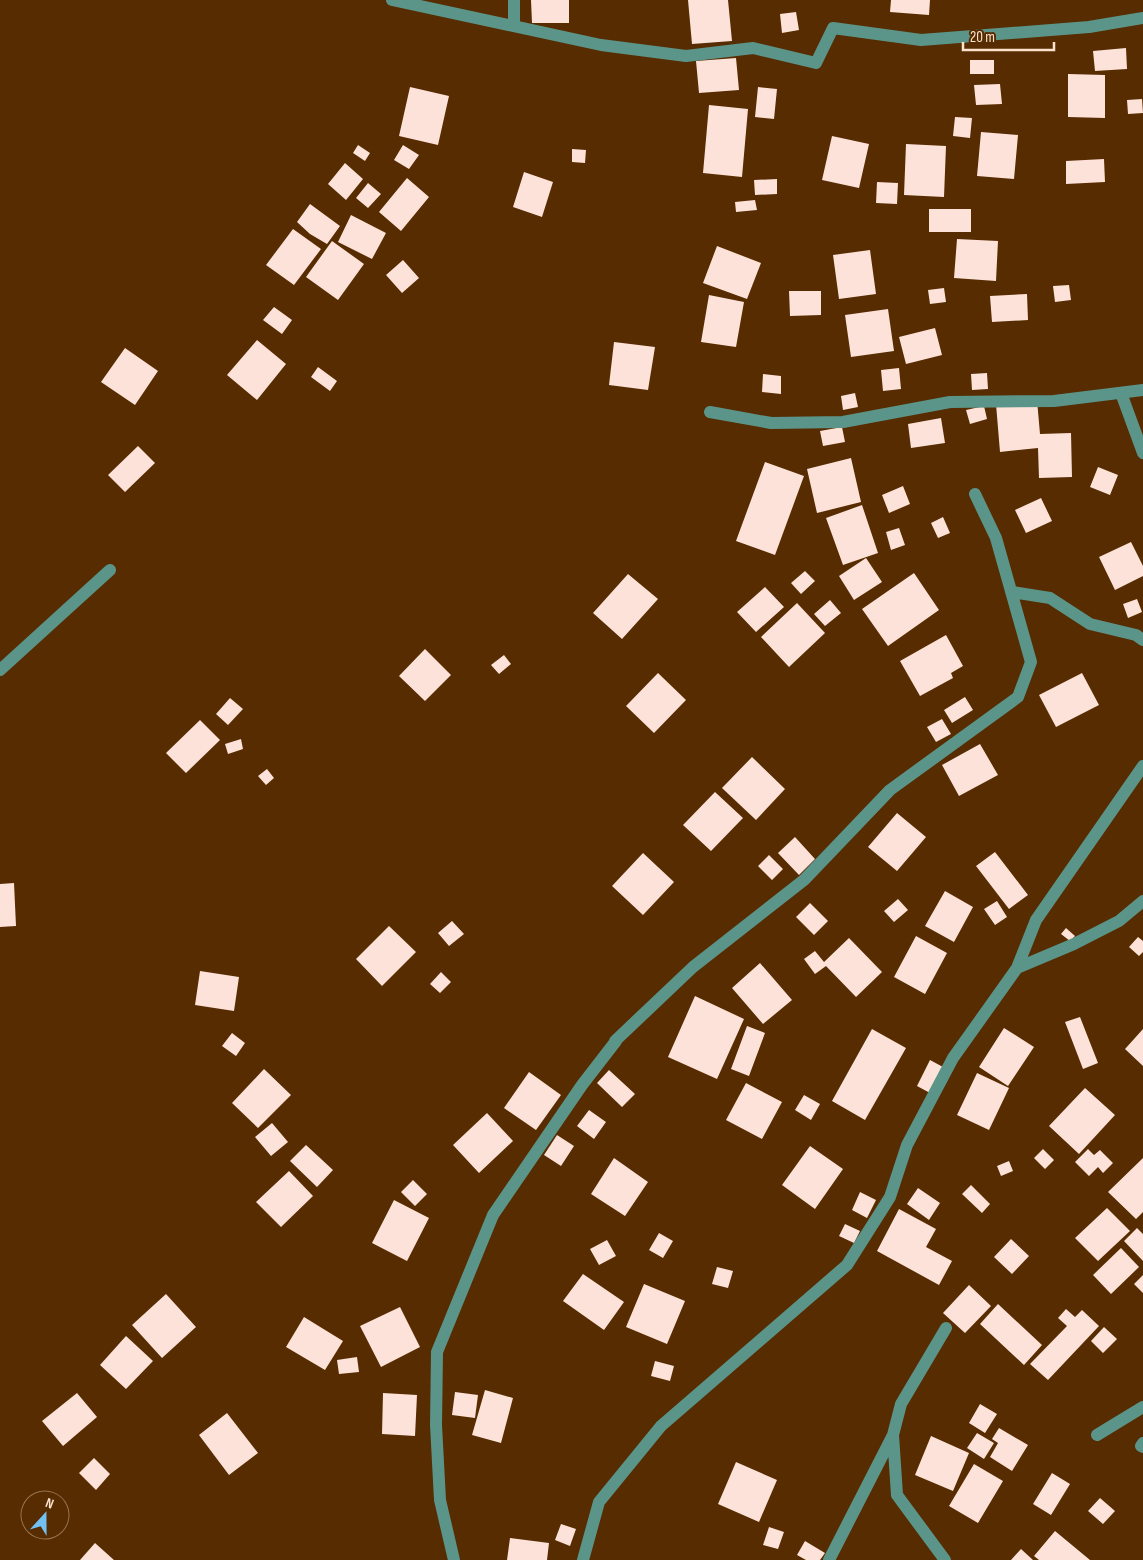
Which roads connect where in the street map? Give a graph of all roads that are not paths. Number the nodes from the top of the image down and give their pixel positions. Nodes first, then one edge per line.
1 (392, 0) edge
2 (514, 0) edge
3 (1143, 18) edge
4 (514, 26) junction
5 (1143, 390) edge
6 (1121, 393) junction
7 (710, 412) dead end
8 (1143, 453) edge
9 (975, 494) dead end
10 (110, 570) dead end
11 (1012, 592) junction
12 (1143, 640) edge
13 (0, 670) edge
14 (1143, 766) edge
15 (1143, 900) edge
16 (1017, 968) junction
17 (946, 1328) dead end
18 (1143, 1407) edge
19 (893, 1435) junction
20 (1097, 1435) dead end
21 (454, 1560) edge
22 (583, 1560) edge
23 (829, 1560) edge
24 (945, 1560) edge

1 - 4 street
2 - 4 street
3 - 4 street
5 - 6 street
6 - 7 street
6 - 8 street
9 - 11 street
10 - 13 street
11 - 12 street
11 - 21 street
14 - 16 street
15 - 16 street
16 - 22 street
17 - 19 street
18 - 20 street
19 - 23 street
19 - 24 street

